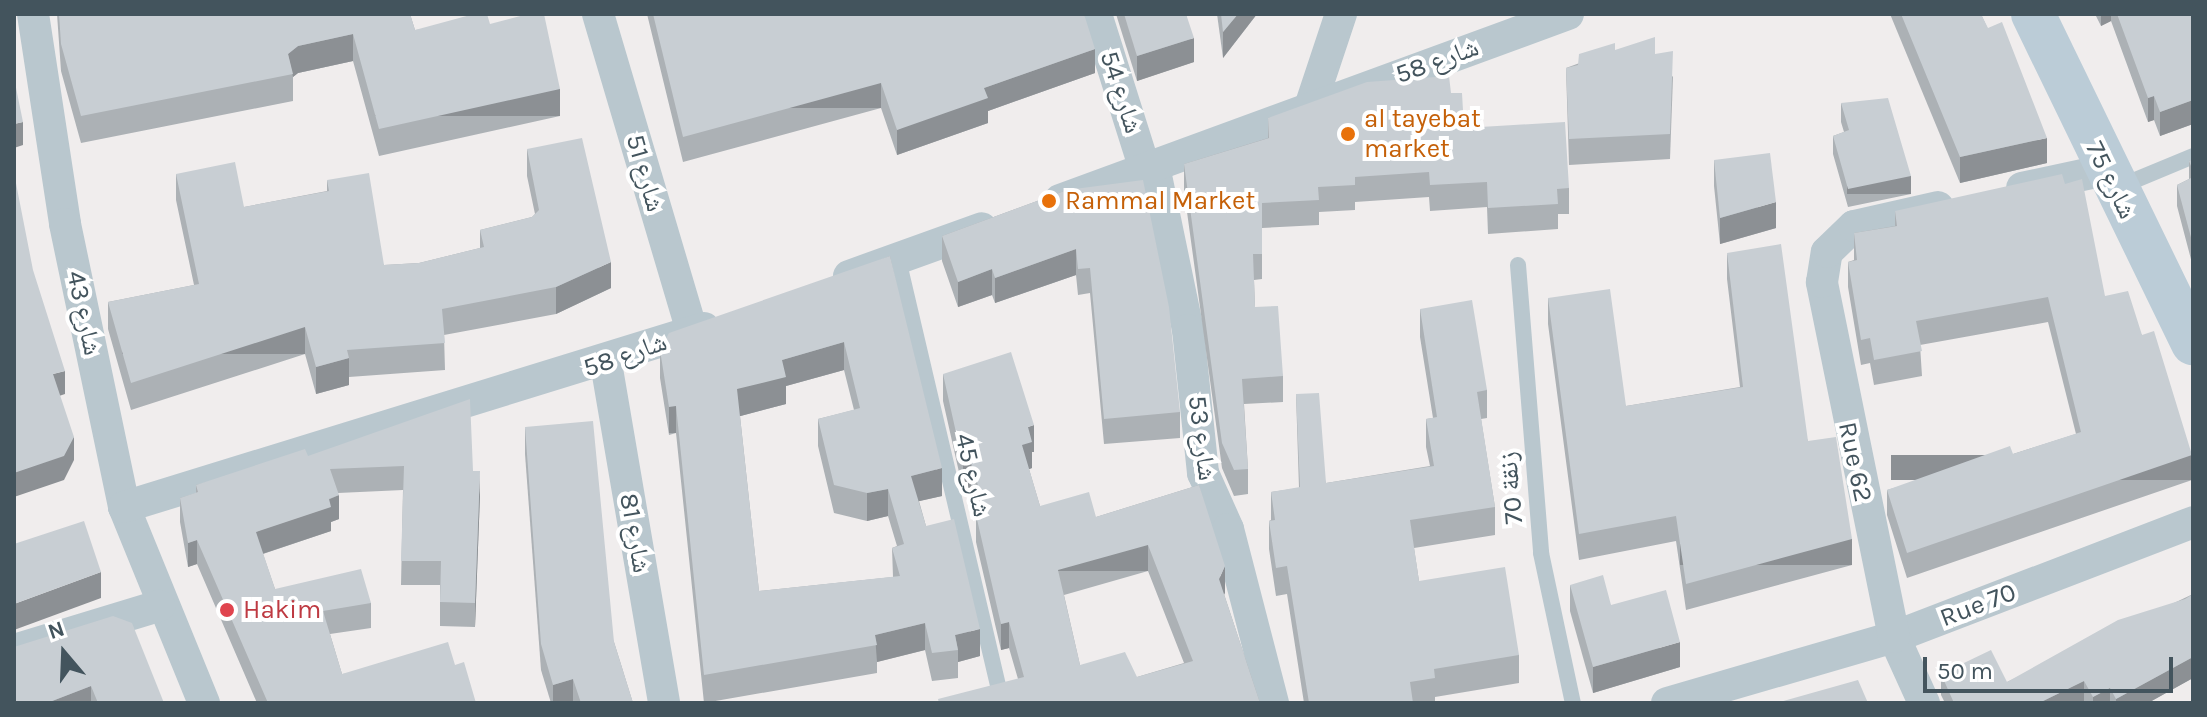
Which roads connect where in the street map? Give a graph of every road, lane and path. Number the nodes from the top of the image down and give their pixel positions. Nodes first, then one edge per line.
1 (33, 14) edge
2 (598, 14) edge
3 (1096, 14) edge
4 (1341, 14) edge
5 (1568, 14) edge
6 (2033, 14) edge
7 (1310, 107) junction
8 (2193, 156) edge
9 (1150, 167) junction
10 (2110, 179) junction
11 (898, 259) junction
12 (1518, 265) dead end
13 (824, 285) edge
14 (736, 316) edge
15 (692, 332) junction
16 (2193, 343) edge
17 (606, 363) junction
18 (124, 507) junction
19 (2193, 522) edge
20 (159, 606) junction
21 (1894, 637) junction
22 (14, 650) edge
23 (1746, 692) edge
24 (204, 703) edge
25 (664, 703) edge
26 (1002, 703) edge
27 (1273, 703) edge
28 (1573, 703) edge
29 (1667, 703) edge
30 (1924, 703) edge

1 - 18 street, شارع 43
2 - 15 street, شارع 51
3 - 9 street, شارع 54
4 - 7 street
5 - 7 street, شارع 58
6 - 10 street, شارع 75
7 - 9 street, شارع 58
8 - 10 lane
9 - 11 street, شارع 58
9 - 27 street, شارع 53
10 - 16 street, شارع 75
10 - 21 street, Rue 62
11 - 13 street, شارع 58
11 - 26 lane, شارع 45
12 - 28 lane, زنقة 70
14 - 15 street, شارع 58
15 - 17 street, شارع 58
17 - 18 street, شارع 58
17 - 25 street, شارع 81
18 - 20 street, شارع 43
19 - 21 street, Rue 70
20 - 22 street
20 - 24 street, شارع 43
21 - 23 street, Rue 70
21 - 30 street, Rue 62
23 - 29 street, Rue 70

